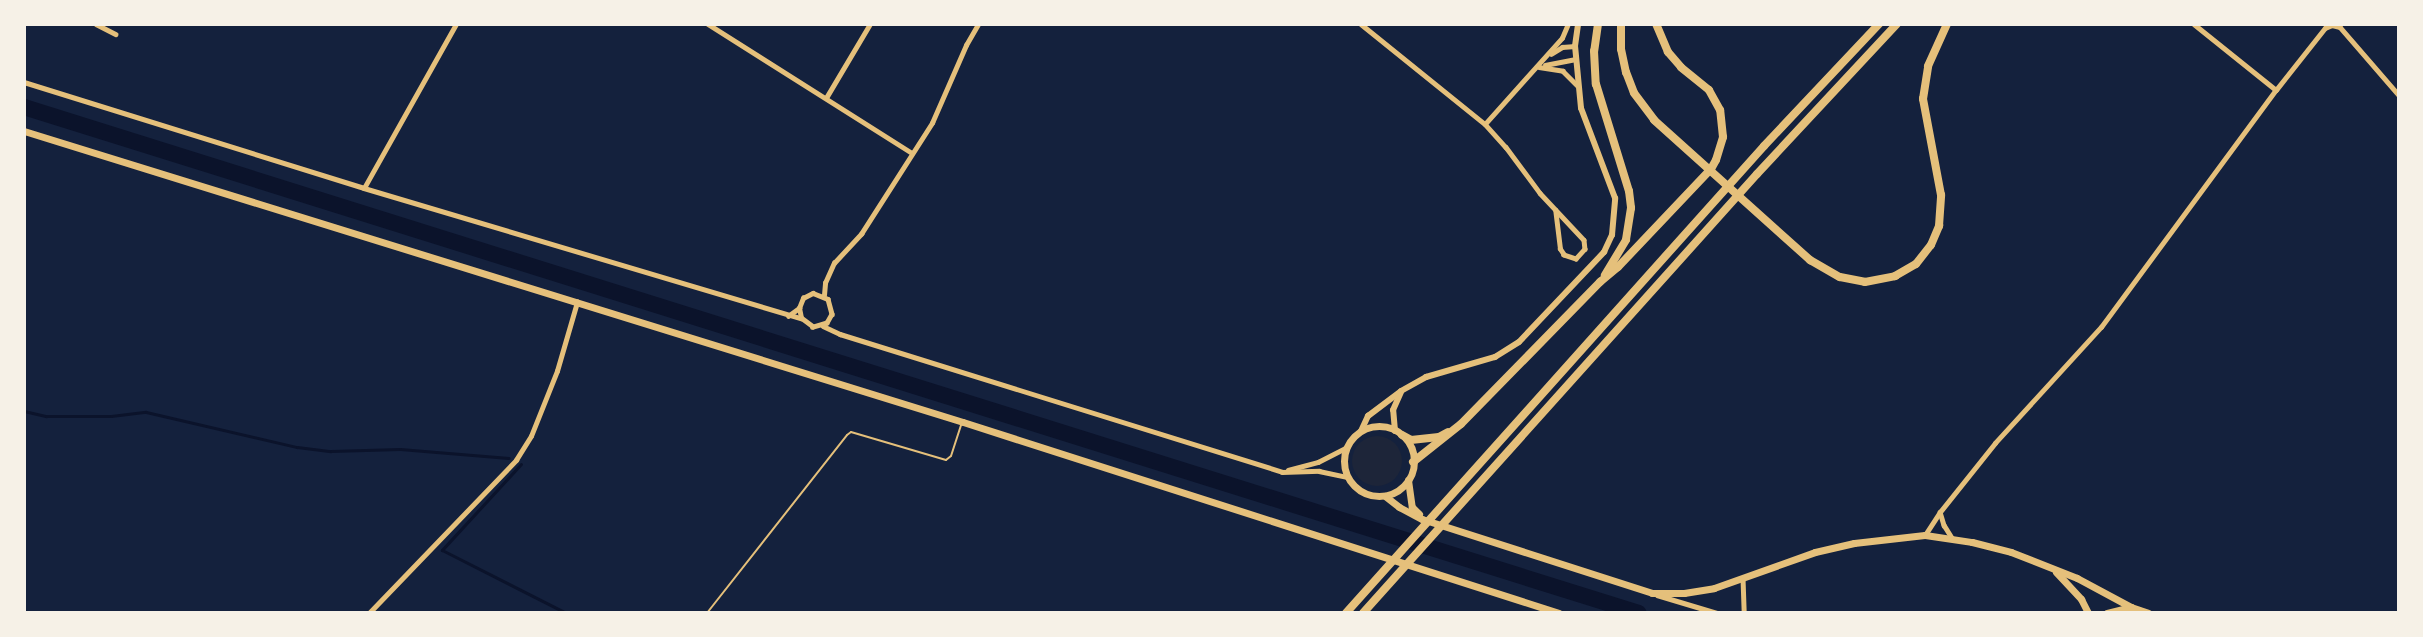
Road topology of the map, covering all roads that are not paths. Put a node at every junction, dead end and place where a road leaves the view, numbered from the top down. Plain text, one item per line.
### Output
1 (96, 24) edge
2 (456, 24) edge
3 (708, 24) edge
4 (870, 24) edge
5 (978, 24) edge
6 (1361, 24) edge
7 (1568, 24) edge
8 (1578, 24) edge
9 (1598, 24) edge
10 (1621, 24) edge
11 (1656, 24) edge
12 (1879, 24) edge
13 (1897, 24) edge
14 (1947, 24) edge
15 (2194, 24) edge
16 (116, 33) dead end
17 (1575, 46) junction
18 (1575, 59) junction
19 (1542, 61) junction
20 (1538, 67) junction
21 (24, 82) edge
22 (1577, 85) junction
23 (2276, 90) junction
24 (2399, 95) edge
25 (826, 98) junction
26 (1485, 124) junction
27 (24, 131) edge
28 (912, 153) junction
29 (364, 188) junction
30 (1555, 210) junction
31 (1600, 282) junction
32 (825, 283) junction
33 (813, 293) junction
34 (824, 295) junction
35 (577, 302) junction
36 (799, 308) junction
37 (787, 317) junction
38 (801, 318) junction
39 (830, 319) junction
40 (823, 326) junction
41 (840, 334) junction
42 (1401, 391) junction
43 (963, 422) junction
44 (1461, 424) junction
45 (1361, 431) junction
46 (1398, 433) junction
47 (1347, 447) junction
48 (1413, 462) junction
49 (1282, 472) junction
50 (1347, 477) junction
51 (1408, 480) junction
52 (1385, 496) junction
53 (1940, 512) junction
54 (1422, 519) junction
55 (1925, 536) junction
56 (1952, 538) junction
57 (2054, 570) junction
58 (1743, 578) junction
59 (1652, 593) junction
60 (2131, 607) junction
61 (369, 613) edge
62 (707, 613) edge
63 (1346, 613) edge
64 (1363, 613) edge
65 (1559, 613) edge
66 (1716, 613) edge
67 (1744, 613) edge
68 (2088, 613) edge
69 (2107, 613) edge
70 (2148, 613) edge

1 - 16 street
2 - 29 street
3 - 25 street
4 - 25 street
5 - 28 street
6 - 26 street
7 - 19 street
8 - 17 street
9 - 31 highway
10 - 14 highway
11 - 31 highway
12 - 63 highway
13 - 64 highway
15 - 23 street
17 - 18 street
17 - 19 street
18 - 20 street
18 - 22 street
19 - 20 street
20 - 22 street
20 - 26 street
21 - 29 street
22 - 42 street
23 - 24 street
23 - 53 street
25 - 28 street
26 - 30 street
27 - 35 main road
28 - 32 street
29 - 37 street
30 - 30 street
31 - 44 highway
32 - 33 street
32 - 34 street
33 - 34 street
33 - 36 street
34 - 39 street
35 - 43 main road
35 - 61 street
36 - 37 street
36 - 38 street
37 - 38 street
38 - 40 street
39 - 40 street
39 - 41 street
40 - 41 street
41 - 49 street
42 - 45 street
42 - 46 street
43 - 62 lane
43 - 65 main road
44 - 46 highway
44 - 48 highway
45 - 46 main road
45 - 47 main road
46 - 48 main road
47 - 49 street
47 - 50 main road
48 - 51 main road
49 - 50 street
50 - 52 main road
51 - 52 main road
51 - 54 main road
52 - 54 main road
53 - 55 street
53 - 56 street
54 - 59 main road
55 - 56 main road
55 - 58 main road
56 - 57 main road
57 - 60 main road
57 - 68 main road
58 - 59 main road
58 - 67 street
59 - 66 street
60 - 69 main road
60 - 70 main road

